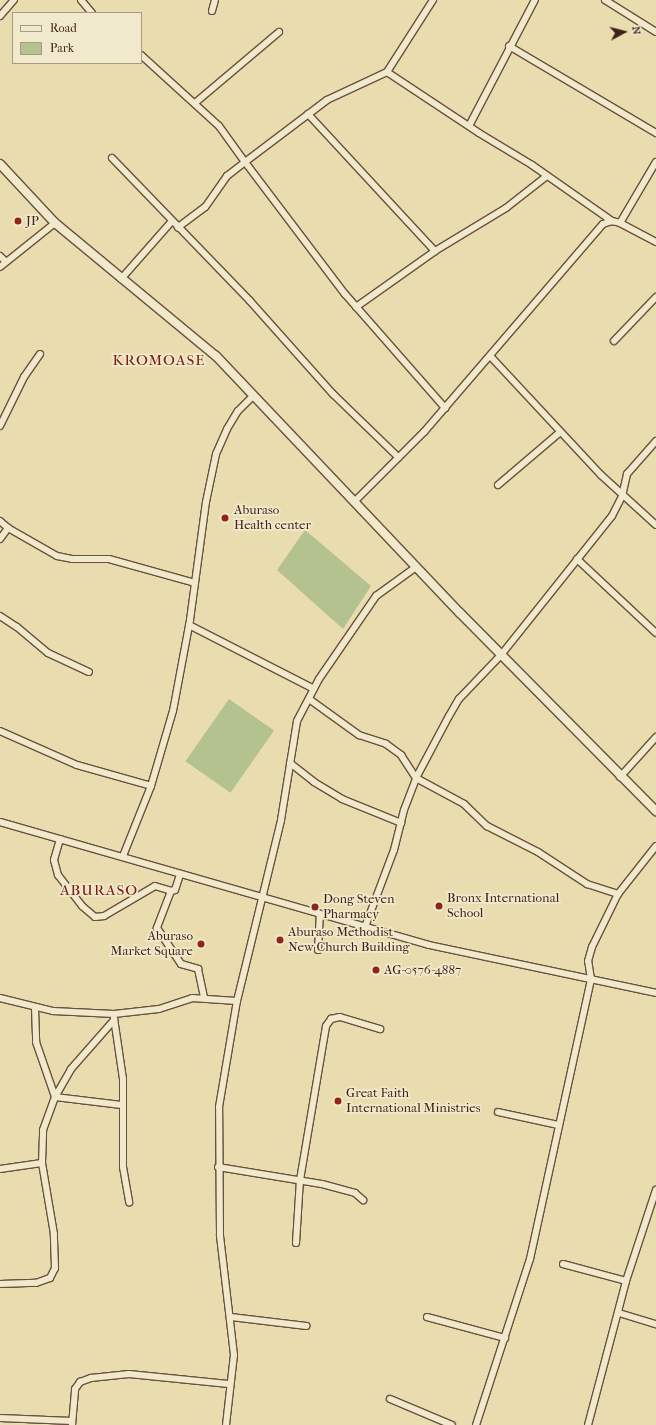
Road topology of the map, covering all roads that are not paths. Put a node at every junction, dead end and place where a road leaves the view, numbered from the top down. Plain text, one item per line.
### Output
1 (14, 0) edge
2 (81, 0) edge
3 (215, 0) edge
4 (433, 0) edge
5 (535, 0) edge
6 (604, 0) edge
7 (212, 11) dead end
8 (91, 12) edge
9 (0, 16) edge
10 (279, 32) dead end
11 (656, 32) edge
12 (509, 46) junction
13 (142, 56) edge
14 (387, 72) junction
15 (195, 103) junction
16 (308, 114) junction
17 (469, 126) junction
18 (656, 133) edge
19 (112, 158) dead end
20 (244, 162) junction
21 (656, 162) edge
22 (0, 164) edge
23 (547, 176) junction
24 (172, 221) junction
25 (612, 221) junction
26 (55, 223) junction
27 (620, 223) junction
28 (178, 227) junction
29 (656, 242) edge
30 (434, 251) junction
31 (0, 256) edge
32 (6, 262) junction
33 (0, 267) edge
34 (121, 279) junction
35 (656, 297) edge
36 (356, 307) junction
37 (614, 341) dead end
38 (40, 354) dead end
39 (491, 357) junction
40 (253, 396) junction
41 (445, 408) junction
42 (0, 426) edge
43 (559, 433) junction
44 (656, 441) edge
45 (398, 457) junction
46 (498, 485) dead end
47 (622, 496) junction
48 (355, 501) junction
49 (0, 521) edge
50 (656, 525) edge
51 (8, 528) junction
52 (0, 539) edge
53 (577, 559) junction
54 (416, 567) junction
55 (195, 583) junction
56 (0, 616) edge
57 (189, 625) junction
58 (656, 633) edge
59 (501, 655) junction
60 (89, 672) dead end
61 (314, 689) junction
62 (308, 699) junction
63 (0, 731) edge
64 (656, 737) edge
65 (290, 763) junction
66 (620, 777) junction
67 (416, 778) junction
68 (151, 786) junction
69 (656, 811) edge
70 (0, 822) edge
71 (401, 823) junction
72 (60, 839) junction
73 (656, 846) edge
74 (123, 856) junction
75 (180, 875) junction
76 (171, 891) junction
77 (618, 894) junction
78 (263, 898) junction
79 (320, 914) junction
80 (366, 927) junction
81 (318, 950) dead end
82 (591, 979) junction
83 (656, 993) edge
84 (0, 998) edge
85 (204, 998) junction
86 (237, 1001) junction
87 (35, 1008) junction
88 (114, 1017) junction
89 (380, 1029) dead end
90 (55, 1097) junction
91 (122, 1105) junction
92 (498, 1112) dead end
93 (558, 1125) junction
94 (42, 1163) junction
95 (218, 1166) junction
96 (0, 1169) edge
97 (300, 1180) junction
98 (655, 1194) edge
99 (363, 1200) dead end
100 (129, 1202) dead end
101 (296, 1244) dead end
102 (563, 1264) dead end
103 (626, 1281) junction
104 (0, 1284) edge
105 (619, 1313) junction
106 (231, 1317) junction
107 (427, 1317) dead end
108 (656, 1324) edge
109 (306, 1326) dead end
110 (505, 1338) junction
111 (229, 1384) junction
112 (390, 1399) dead end
113 (0, 1418) edge
114 (72, 1423) edge
115 (226, 1425) edge
116 (452, 1425) edge
117 (476, 1425) edge
118 (588, 1425) edge

1 - 9 street
2 - 8 street
3 - 7 street
4 - 14 street
5 - 12 street
6 - 11 street
10 - 15 street
12 - 17 street
12 - 18 street
13 - 15 street
14 - 16 street
14 - 17 street
15 - 20 street
16 - 20 street
16 - 30 street
17 - 23 street
19 - 24 street
20 - 28 street
20 - 36 street
21 - 27 street
22 - 26 street
23 - 25 street
23 - 30 street
24 - 28 street
24 - 34 street
25 - 27 street
25 - 39 street
26 - 32 street
26 - 34 street
27 - 29 street
28 - 45 street
30 - 36 street
31 - 32 street
32 - 33 street
34 - 40 street
35 - 37 street
36 - 41 street
38 - 42 street
39 - 41 street
39 - 43 street
40 - 48 street
40 - 55 street
41 - 45 street
43 - 46 street
43 - 47 street
44 - 47 street
45 - 48 street
47 - 50 street
47 - 53 street
48 - 54 street
49 - 51 street
51 - 52 street
51 - 55 street
53 - 58 street
53 - 59 street
54 - 59 street
54 - 61 street
55 - 57 street
56 - 60 street
57 - 61 street
57 - 68 street
59 - 66 street
59 - 67 street
61 - 62 street
62 - 65 street
62 - 67 street
63 - 68 street
64 - 66 street
65 - 71 street
65 - 78 street
66 - 69 street
67 - 71 street
67 - 77 street
68 - 74 street
70 - 72 street
71 - 80 street
72 - 74 street
72 - 76 street
73 - 77 street
74 - 75 street
75 - 76 street
75 - 78 street
76 - 85 street
77 - 82 street
78 - 79 street
78 - 86 street
79 - 80 street
79 - 81 street
80 - 82 street
82 - 83 street
82 - 93 street
84 - 87 street
85 - 86 street
85 - 88 street
86 - 95 street
87 - 88 street
87 - 90 street
88 - 90 street
88 - 91 street
89 - 97 street
90 - 91 street
90 - 94 street
91 - 100 street
92 - 93 street
93 - 110 street
94 - 96 street
94 - 104 street
95 - 97 street
95 - 106 street
97 - 99 street
97 - 101 street
98 - 103 street
102 - 103 street
103 - 105 street
105 - 108 street
105 - 118 street
106 - 109 street
106 - 111 street
107 - 110 street
110 - 117 street
111 - 114 street
111 - 115 street
112 - 116 street
113 - 114 street

